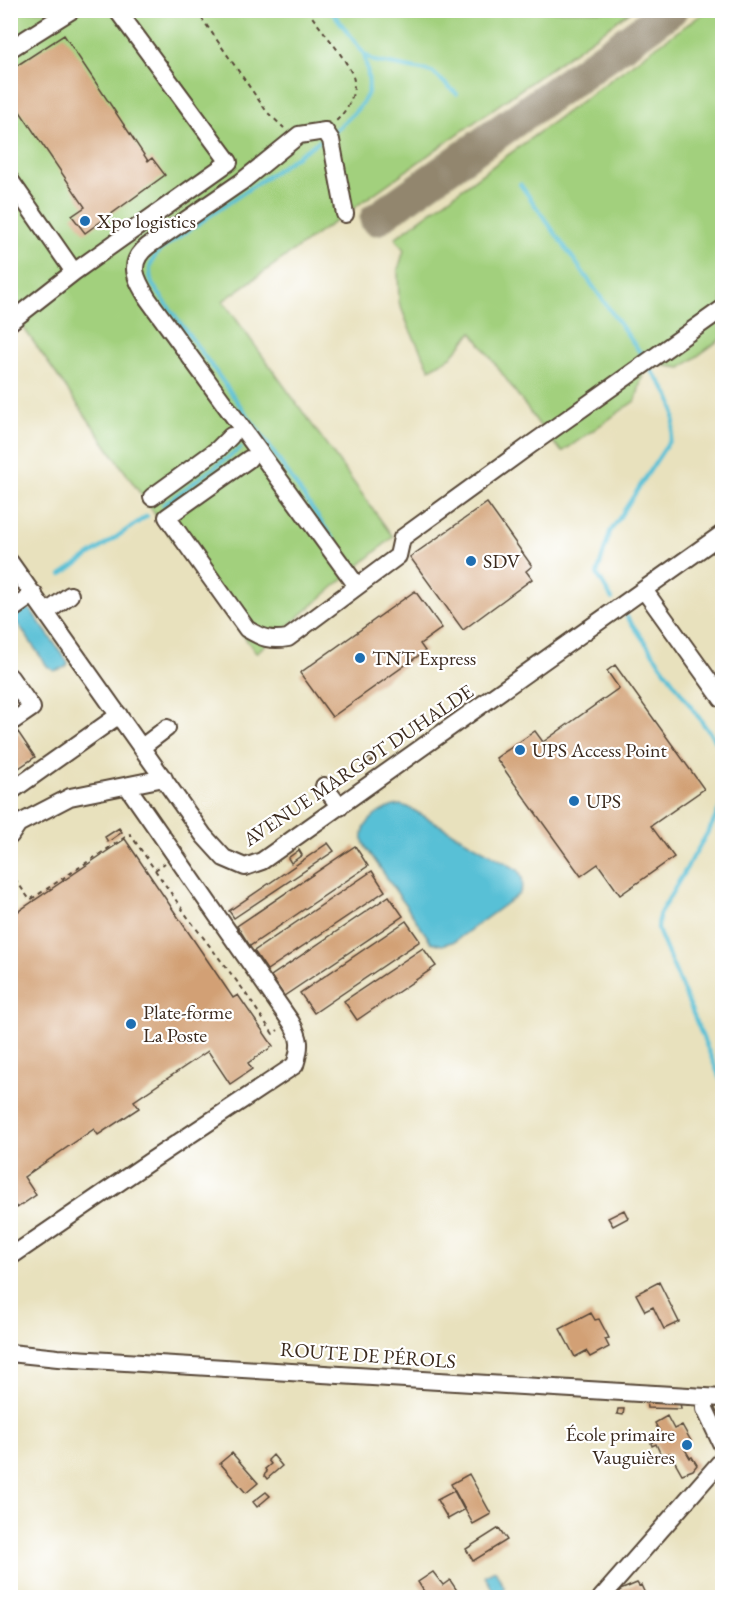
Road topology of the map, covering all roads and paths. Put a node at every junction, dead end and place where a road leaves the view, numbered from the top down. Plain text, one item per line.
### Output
1 (72, 10) edge
2 (117, 10) edge
3 (196, 10) edge
4 (307, 10) edge
5 (10, 49) edge
6 (325, 131) junction
7 (299, 135) junction
8 (10, 180) edge
9 (345, 214) dead end
10 (74, 272) junction
11 (723, 309) edge
12 (10, 322) edge
13 (231, 436) dead end
14 (249, 459) dead end
15 (152, 497) dead end
16 (723, 534) edge
17 (10, 562) edge
18 (357, 586) junction
19 (644, 591) junction
20 (34, 594) junction
21 (70, 595) dead end
22 (10, 611) edge
23 (47, 612) junction
24 (10, 677) edge
25 (723, 699) edge
26 (119, 715) junction
27 (13, 721) dead end
28 (167, 728) dead end
29 (142, 747) junction
30 (164, 778) junction
31 (127, 786) junction
32 (324, 786) dead end
33 (10, 792) edge
34 (340, 807) junction
35 (10, 836) edge
36 (10, 872) edge
37 (291, 1022) junction
38 (10, 1257) edge
39 (10, 1353) edge
40 (705, 1398) junction
41 (723, 1398) edge
42 (723, 1445) edge
43 (723, 1460) edge
44 (606, 1595) edge

1 - 5 street
2 - 10 street
3 - 7 path
4 - 6 path
6 - 7 street
6 - 9 street
7 - 18 street
8 - 10 street
10 - 12 street
11 - 18 street
13 - 15 street
14 - 18 street
16 - 19 street, AVENUE MARGOT DUHALDE
17 - 20 street, AVENUE MARGOT DUHALDE
19 - 25 street
19 - 34 street, AVENUE MARGOT DUHALDE
20 - 22 street
20 - 23 street, AVENUE MARGOT DUHALDE
21 - 23 street
23 - 26 street, AVENUE MARGOT DUHALDE
24 - 27 street
26 - 29 street, AVENUE MARGOT DUHALDE
26 - 33 street
28 - 29 street
29 - 30 street, AVENUE MARGOT DUHALDE
30 - 31 street
30 - 34 street, AVENUE MARGOT DUHALDE
31 - 35 street
31 - 37 street
32 - 34 street
36 - 37 path
37 - 38 street
39 - 40 street, ROUTE DE PÉROLS
40 - 41 street, ROUTE DE PÉROLS
40 - 42 street
43 - 44 street

